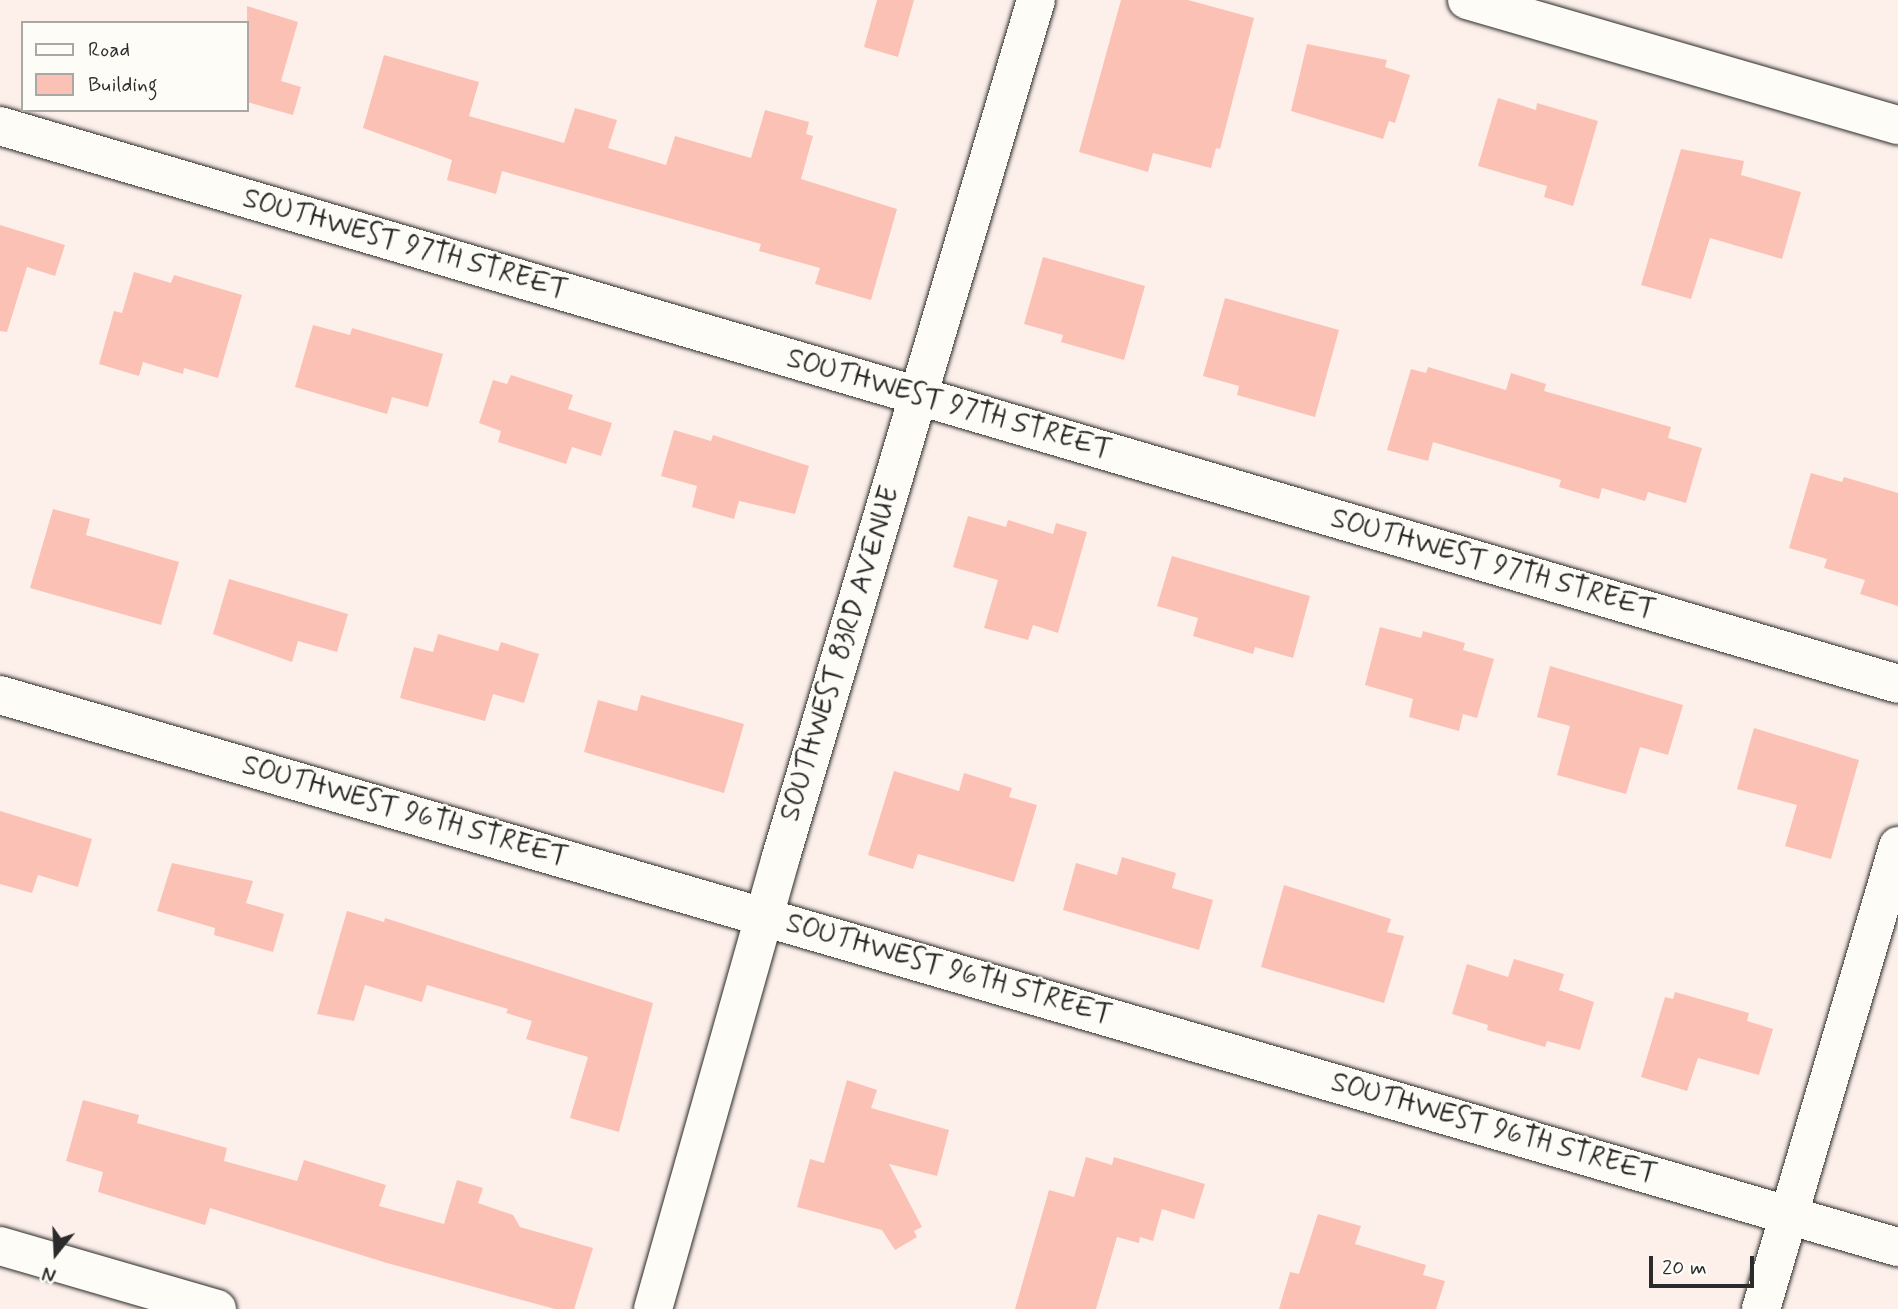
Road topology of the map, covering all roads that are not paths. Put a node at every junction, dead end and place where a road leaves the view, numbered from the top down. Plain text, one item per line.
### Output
1 (1035, 0) edge
2 (1467, 0) edge
3 (1898, 125) edge
4 (0, 126) edge
5 (918, 397) junction
6 (1898, 684) edge
7 (0, 695) edge
8 (1898, 846) edge
9 (764, 916) junction
10 (1788, 1215) junction
11 (0, 1246) edge
12 (1898, 1247) edge
13 (217, 1309) edge
14 (653, 1309) edge
15 (1761, 1309) edge

1 - 5 street, SOUTHWEST 83RD AVENUE
2 - 3 street
4 - 5 street, SOUTHWEST 97TH STREET
5 - 6 street, SOUTHWEST 97TH STREET
5 - 9 street, SOUTHWEST 83RD AVENUE
7 - 9 street, SOUTHWEST 96TH STREET
8 - 10 street
9 - 10 street, SOUTHWEST 96TH STREET
9 - 14 street, SOUTHWEST 83RD AVENUE
10 - 12 street, SOUTHWEST 96TH STREET
10 - 15 street
11 - 13 street

